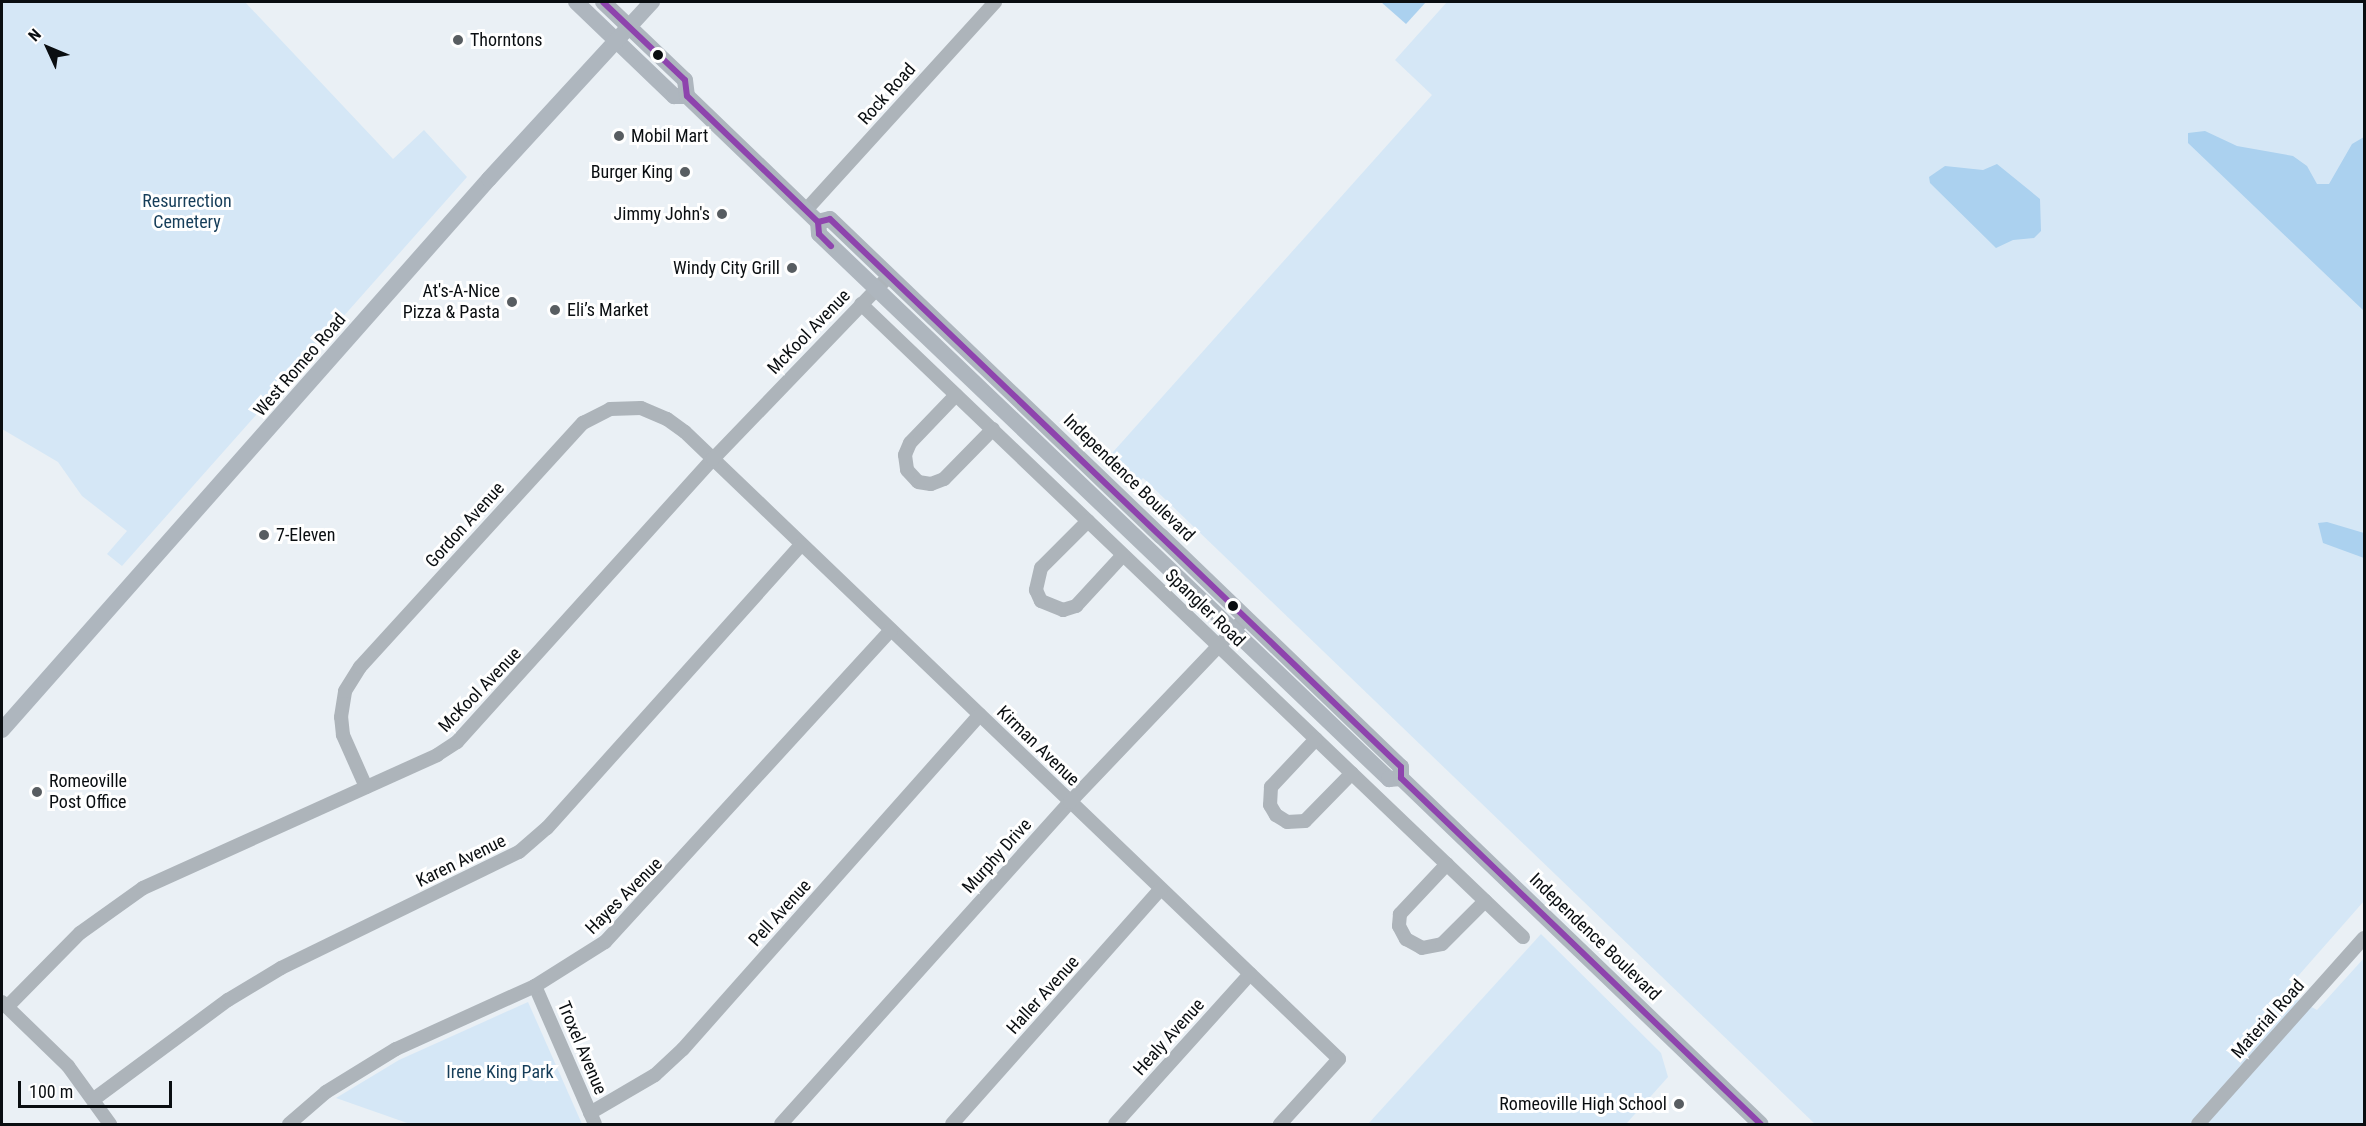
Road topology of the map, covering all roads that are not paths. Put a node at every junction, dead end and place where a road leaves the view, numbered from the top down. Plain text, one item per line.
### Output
1 (576, 2) edge
2 (603, 2) edge
3 (652, 2) edge
4 (995, 2) edge
5 (630, 27) junction
6 (617, 41) junction
7 (687, 96) junction
8 (812, 216) junction
9 (888, 276) junction
10 (876, 289) junction
11 (861, 304) junction
12 (956, 395) junction
13 (993, 429) junction
14 (713, 459) junction
15 (1088, 521) junction
16 (801, 545) junction
17 (1124, 555) junction
18 (1246, 617) junction
19 (891, 630) junction
20 (1233, 631) junction
21 (1218, 646) junction
22 (980, 716) junction
23 (2, 730) edge
24 (1316, 739) junction
25 (1352, 773) junction
26 (1401, 778) junction
27 (366, 787) junction
28 (1070, 802) junction
29 (1447, 864) junction
30 (1161, 889) junction
31 (1485, 901) junction
32 (1523, 937) dead end
33 (2364, 938) edge
34 (1250, 974) junction
35 (535, 986) junction
36 (4, 1004) edge
37 (94, 1099) junction
38 (592, 1119) edge
39 (110, 1125) edge
40 (289, 1125) edge
41 (781, 1125) edge
42 (952, 1125) edge
43 (1115, 1125) edge
44 (1280, 1125) edge
45 (1761, 1125) edge
46 (2198, 1125) edge

1 - 6 main road, Independence Boulevard
2 - 5 main road, Independence Boulevard
3 - 5 main road, West Romeo Road
4 - 8 street, Rock Road
5 - 6 main road, West Romeo Road
5 - 7 main road, Independence Boulevard
6 - 7 main road, Independence Boulevard
6 - 23 main road, West Romeo Road
7 - 8 main road, Independence Boulevard
8 - 9 main road, Independence Boulevard
8 - 10 main road, Independence Boulevard
9 - 10 street, McKool Avenue
9 - 18 main road, Independence Boulevard
10 - 11 street, McKool Avenue
10 - 20 main road, Independence Boulevard
11 - 12 street, Spangler Road
11 - 14 street, McKool Avenue
12 - 13 street, Spangler Road
12 - 13 street
13 - 15 street, Spangler Road
14 - 16 street, Kirman Avenue
14 - 27 street, McKool Avenue
14 - 27 street, Gordon Avenue
15 - 17 street, Spangler Road
15 - 17 street
16 - 19 street, Kirman Avenue
16 - 37 street, Karen Avenue
17 - 21 street, Spangler Road
18 - 20 street, Murphy Drive
18 - 26 main road, Independence Boulevard
19 - 22 street, Kirman Avenue
19 - 35 street, Hayes Avenue
20 - 21 street, Murphy Drive
20 - 26 main road, Independence Boulevard
21 - 24 street, Spangler Road
21 - 28 street, Murphy Drive
22 - 28 street, Kirman Avenue
22 - 38 street, Pell Avenue
24 - 25 street, Spangler Road
24 - 25 street
25 - 29 street, Spangler Road
26 - 45 main road, Independence Boulevard
27 - 36 street, McKool Avenue
28 - 30 street, Kirman Avenue
28 - 41 street, Murphy Drive
29 - 31 street, Spangler Road
29 - 31 street
30 - 34 street, Kirman Avenue
30 - 42 street, Haller Avenue
31 - 32 street, Spangler Road
33 - 46 street, Material Road
34 - 43 street, Healy Avenue
34 - 44 street, Kirman Avenue
35 - 38 street, Troxel Avenue
35 - 40 street, Hayes Avenue
36 - 37 street
37 - 39 street

